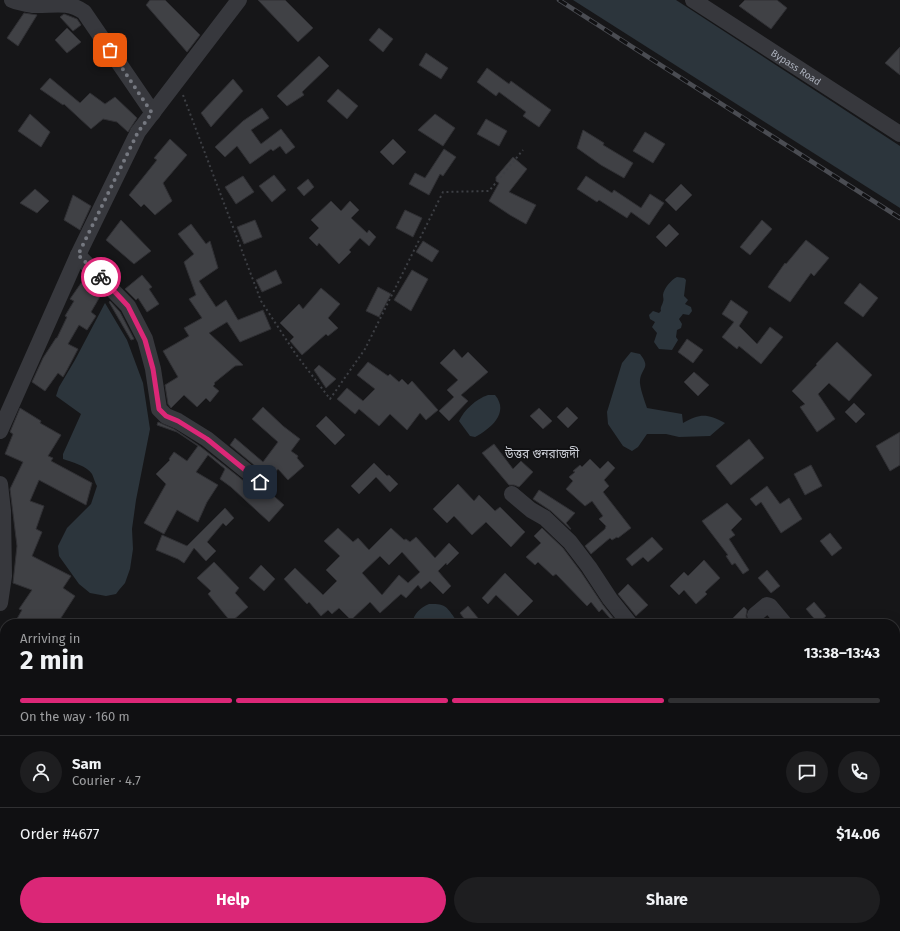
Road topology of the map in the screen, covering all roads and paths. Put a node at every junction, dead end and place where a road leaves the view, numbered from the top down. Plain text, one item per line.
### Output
1 (12, 0) edge
2 (239, 0) edge
3 (693, 0) edge
4 (178, 81) junction
5 (152, 113) junction
6 (900, 134) edge
7 (523, 150) dead end
8 (78, 255) junction
9 (0, 431) edge
10 (260, 482) dead end
11 (0, 484) edge
12 (512, 494) dead end
13 (0, 603) edge
14 (755, 614) dead end
15 (626, 619) edge
16 (781, 619) edge

1 - 5 street
2 - 4 street
3 - 6 street, Bypass Road
4 - 5 street
4 - 7 path
5 - 8 street
8 - 9 street
8 - 10 street
11 - 13 street
12 - 15 street
14 - 16 street

